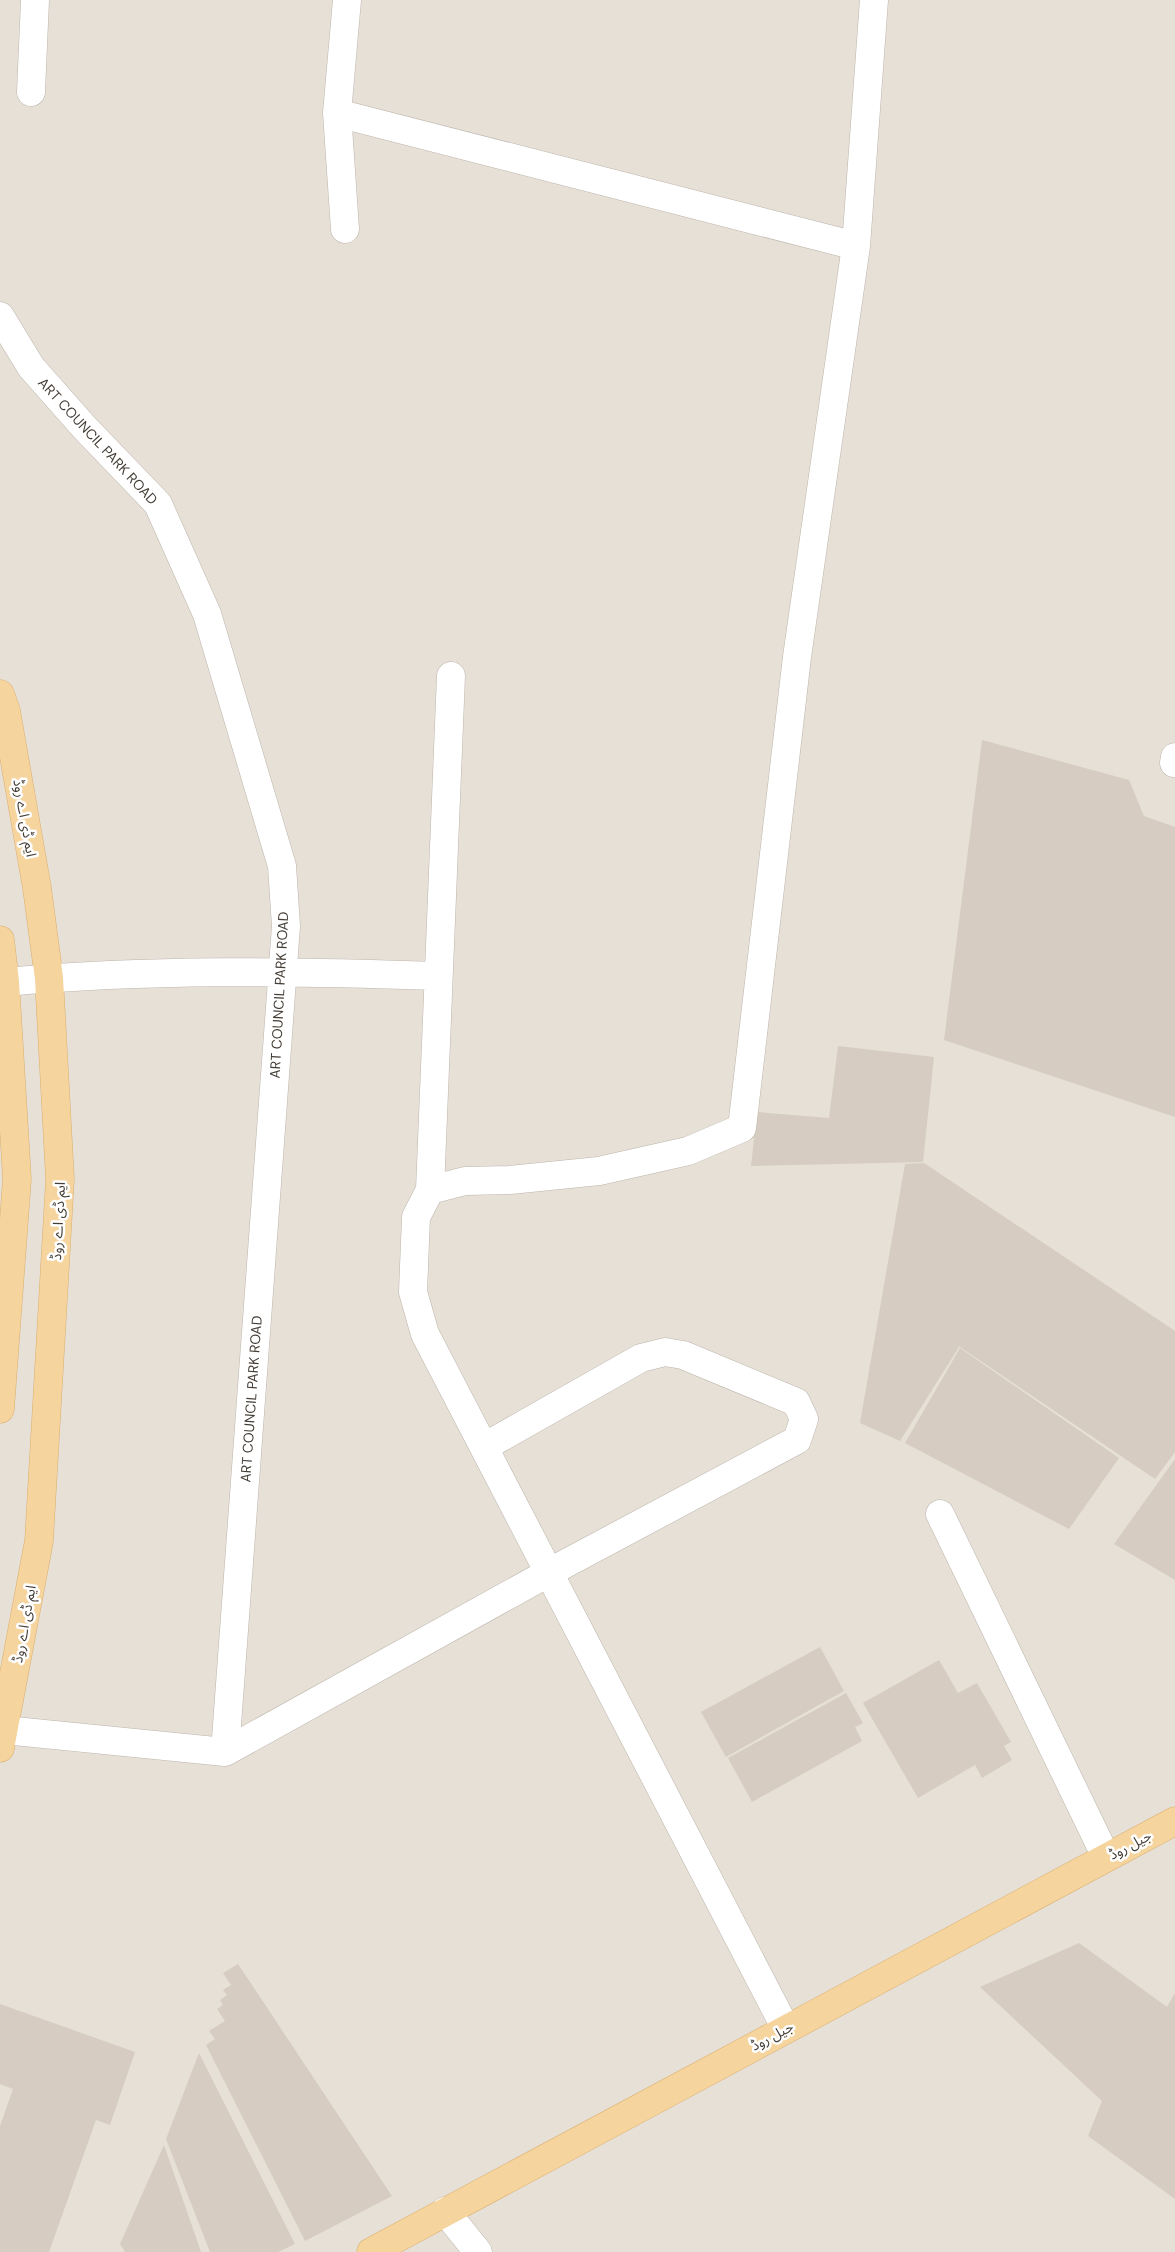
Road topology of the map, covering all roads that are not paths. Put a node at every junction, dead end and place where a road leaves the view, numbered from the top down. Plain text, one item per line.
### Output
1 (34, 0) edge
2 (347, 0) edge
3 (874, 0) edge
4 (31, 92) dead end
5 (337, 113) junction
6 (345, 229) dead end
7 (856, 246) junction
8 (0, 316) edge
9 (451, 676) dead end
10 (0, 694) edge
11 (0, 940) edge
12 (283, 971) junction
13 (438, 976) junction
14 (49, 978) junction
15 (5, 982) junction
16 (8, 1178) edge
17 (430, 1190) junction
18 (0, 1409) edge
19 (484, 1448) junction
20 (940, 1514) dead end
21 (548, 1573) junction
22 (2, 1739) edge
23 (225, 1752) junction
24 (1175, 1821) edge
25 (1106, 1857) junction
26 (786, 2029) junction
27 (445, 2210) junction
28 (371, 2252) edge
29 (478, 2252) edge

1 - 4 street
2 - 5 street
3 - 7 street
5 - 6 street
5 - 7 street
7 - 17 street
8 - 12 street, ART COUNCIL PARK ROAD
9 - 13 street
10 - 14 main road, ایم ڈی اے روڈ
11 - 15 main road
12 - 13 street
12 - 14 street
12 - 23 street, ART COUNCIL PARK ROAD
13 - 17 street
14 - 15 street
14 - 22 main road, ایم ڈی اے روڈ
15 - 16 main road
16 - 18 main road
17 - 19 street
19 - 21 street
19 - 21 street
20 - 25 street
21 - 23 street
21 - 26 street
22 - 23 street
24 - 25 main road, جیل روڈ
25 - 26 main road, جیل روڈ
26 - 27 main road, جیل روڈ
27 - 28 main road, جیل روڈ
27 - 29 street

